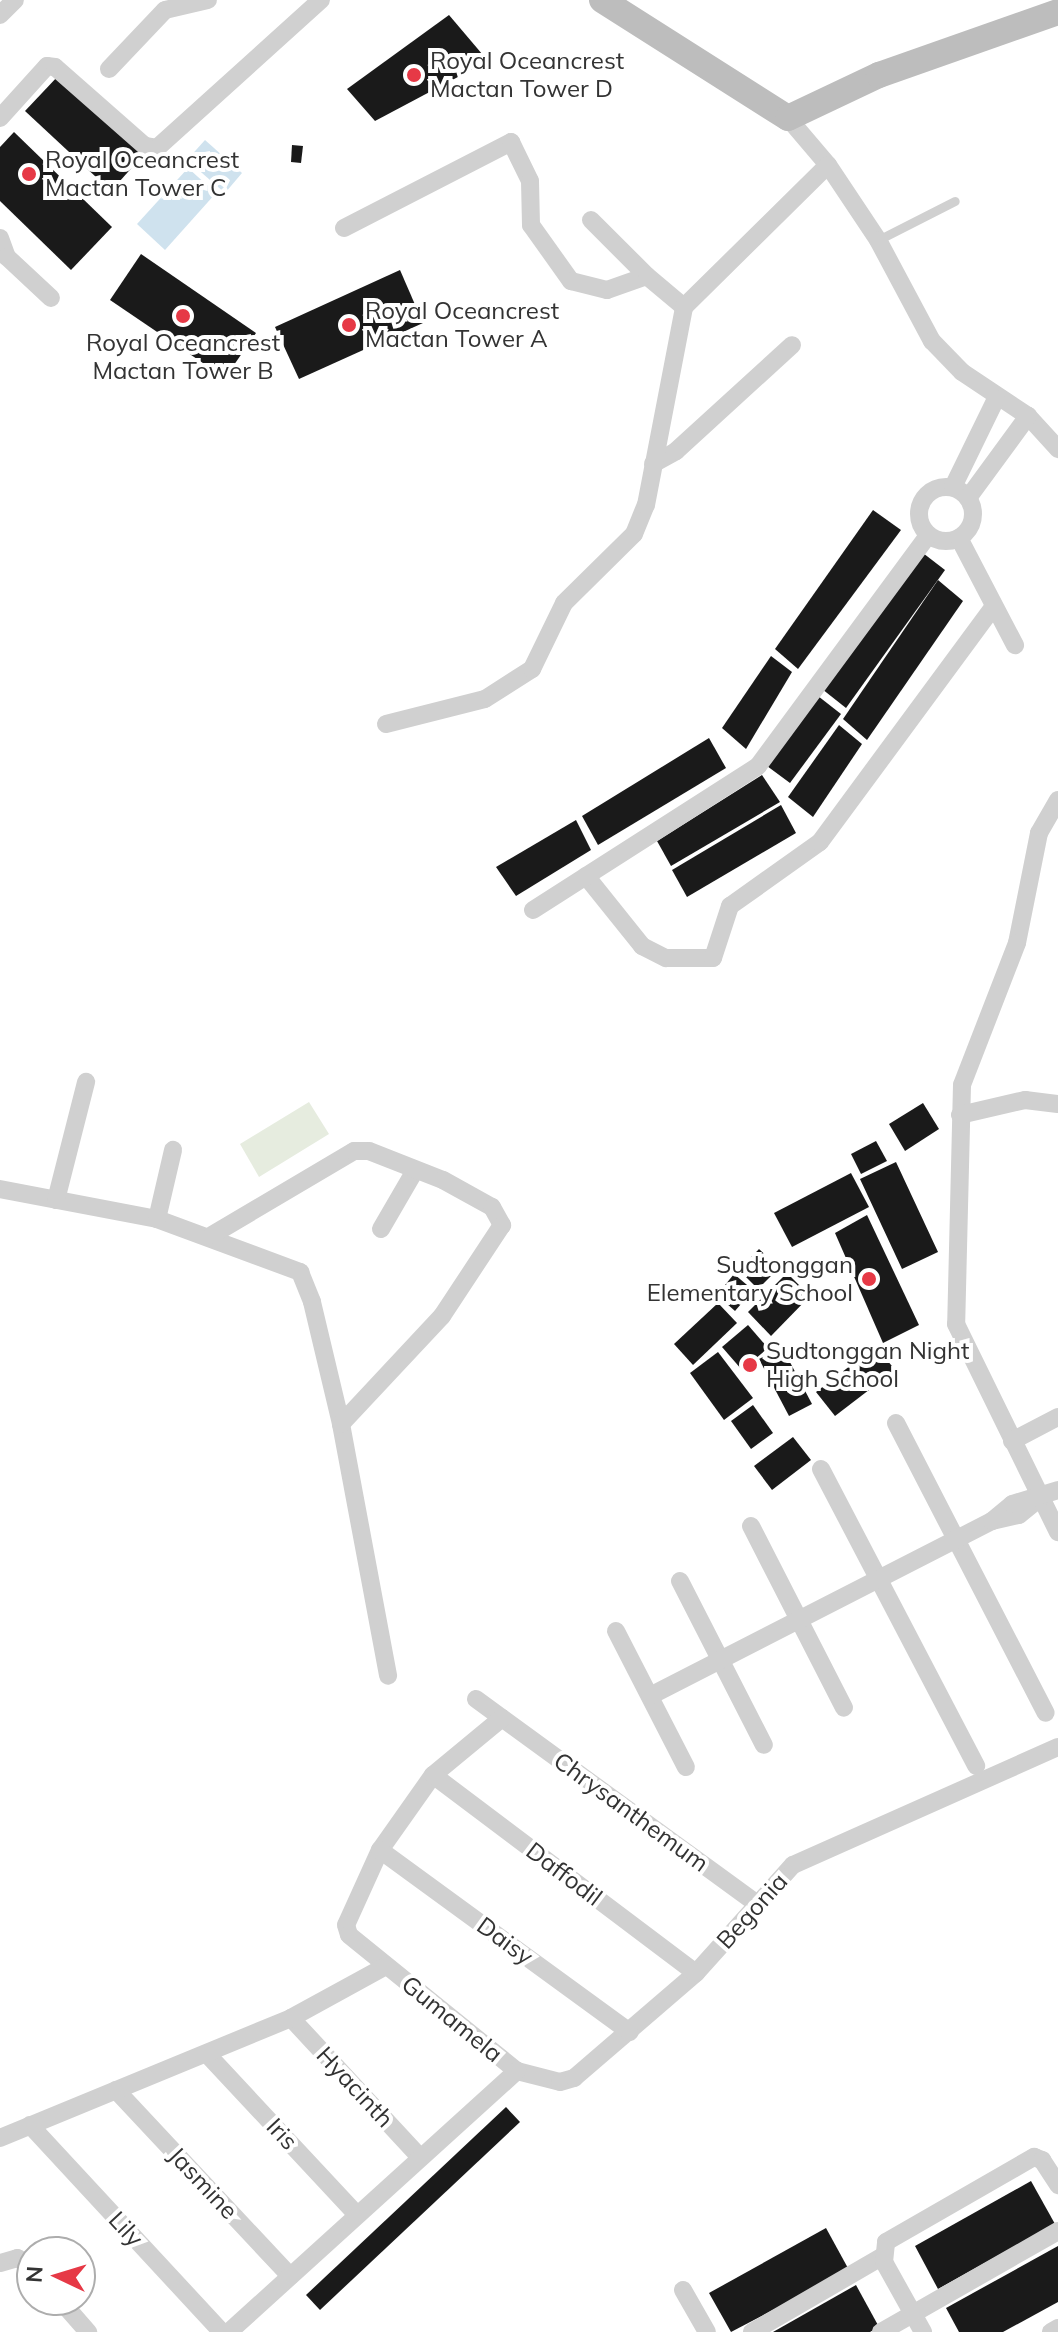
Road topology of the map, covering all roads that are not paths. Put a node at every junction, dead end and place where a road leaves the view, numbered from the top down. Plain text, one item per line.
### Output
1 (15, 0) edge
2 (208, 0) edge
3 (321, 0) edge
4 (602, 0) edge
5 (1058, 12) edge
6 (0, 15) edge
7 (109, 69) dead end
8 (0, 118) edge
9 (788, 118) junction
10 (828, 165) junction
11 (955, 201) dead end
12 (591, 220) dead end
13 (344, 228) dead end
14 (0, 238) edge
15 (878, 240) junction
16 (647, 276) junction
17 (51, 298) dead end
18 (684, 307) junction
19 (792, 345) dead end
20 (996, 399) junction
21 (1028, 416) junction
22 (1058, 449) edge
23 (653, 464) junction
24 (960, 492) junction
25 (928, 535) junction
26 (959, 538) junction
27 (993, 607) junction
28 (1015, 645) dead end
29 (386, 724) dead end
30 (1058, 800) edge
31 (586, 876) junction
32 (533, 910) dead end
33 (86, 1082) dead end
34 (1058, 1104) edge
35 (960, 1115) junction
36 (173, 1150) dead end
37 (414, 1172) junction
38 (0, 1189) edge
39 (56, 1200) junction
40 (157, 1219) junction
41 (381, 1229) dead end
42 (212, 1235) junction
43 (1058, 1417) edge
44 (896, 1423) dead end
45 (341, 1424) junction
46 (1012, 1441) junction
47 (821, 1469) dead end
48 (1058, 1490) edge
49 (1040, 1498) junction
50 (751, 1526) dead end
51 (1058, 1532) edge
52 (954, 1540) junction
53 (877, 1579) junction
54 (680, 1581) dead end
55 (799, 1619) junction
56 (616, 1631) dead end
57 (720, 1659) junction
58 (388, 1676) dead end
59 (650, 1696) junction
60 (476, 1699) dead end
61 (844, 1708) dead end
62 (1046, 1713) dead end
63 (502, 1718) junction
64 (764, 1745) dead end
65 (1058, 1747) edge
66 (976, 1766) dead end
67 (686, 1767) dead end
68 (433, 1775) junction
69 (380, 1850) junction
70 (759, 1905) junction
71 (386, 1966) junction
72 (696, 1973) junction
73 (291, 2018) junction
74 (630, 2032) junction
75 (207, 2054) junction
76 (517, 2071) junction
77 (116, 2090) junction
78 (30, 2125) junction
79 (0, 2138) edge
80 (419, 2156) junction
81 (1058, 2185) edge
82 (357, 2215) junction
83 (1058, 2231) edge
84 (883, 2256) junction
85 (290, 2276) junction
86 (683, 2290) dead end
87 (913, 2314) junction
88 (1058, 2328) edge
89 (222, 2332) edge
90 (229, 2332) edge
91 (707, 2332) edge
92 (752, 2332) edge
93 (881, 2332) edge
94 (923, 2332) edge
95 (1051, 2332) edge

1 - 6 street
2 - 7 street
3 - 8 street
4 - 9 street
5 - 9 street
9 - 10 street
10 - 15 street
10 - 18 street
11 - 15 lane
12 - 16 street
13 - 16 street
14 - 17 street
15 - 20 street
16 - 18 street
18 - 23 street
19 - 23 street
20 - 21 street
20 - 24 street
21 - 22 street
21 - 24 street
23 - 29 street
24 - 25 street
24 - 26 street
25 - 26 street
25 - 31 street
26 - 27 street
27 - 28 street
27 - 31 street
30 - 35 street
31 - 32 street
33 - 39 street
34 - 35 street
35 - 46 street
36 - 40 street
37 - 41 street
37 - 42 street
37 - 45 street
38 - 39 street
39 - 40 street
40 - 42 street
42 - 45 street
43 - 46 street
44 - 52 street
45 - 58 street
46 - 49 street
47 - 53 street
48 - 49 street
49 - 51 street
49 - 52 street
50 - 55 street
52 - 53 street
52 - 62 street
53 - 55 street
53 - 66 street
54 - 57 street
55 - 57 street
55 - 61 street
56 - 59 street
57 - 59 street
57 - 64 street
59 - 67 street
60 - 63 street, Chrysanthemum
63 - 68 street
63 - 70 street, Chrysanthemum
65 - 70 street, Begonia
68 - 69 street
68 - 72 street, Daffodil
69 - 71 street
69 - 74 street, Daisy
70 - 72 street, Begonia
71 - 73 street
71 - 76 street, Gumamela
72 - 74 street, Begonia
73 - 75 street
73 - 80 street, Hyacinth
74 - 76 street, Begonia
75 - 77 street
75 - 82 street, Iris
76 - 80 street
77 - 78 street
77 - 85 street, Jasmine
78 - 79 street
78 - 89 street, Lily
80 - 82 street
81 - 84 street
82 - 85 street
83 - 87 street
84 - 87 street
84 - 92 street
85 - 90 street
86 - 91 street
87 - 93 street
87 - 94 street
88 - 95 street

